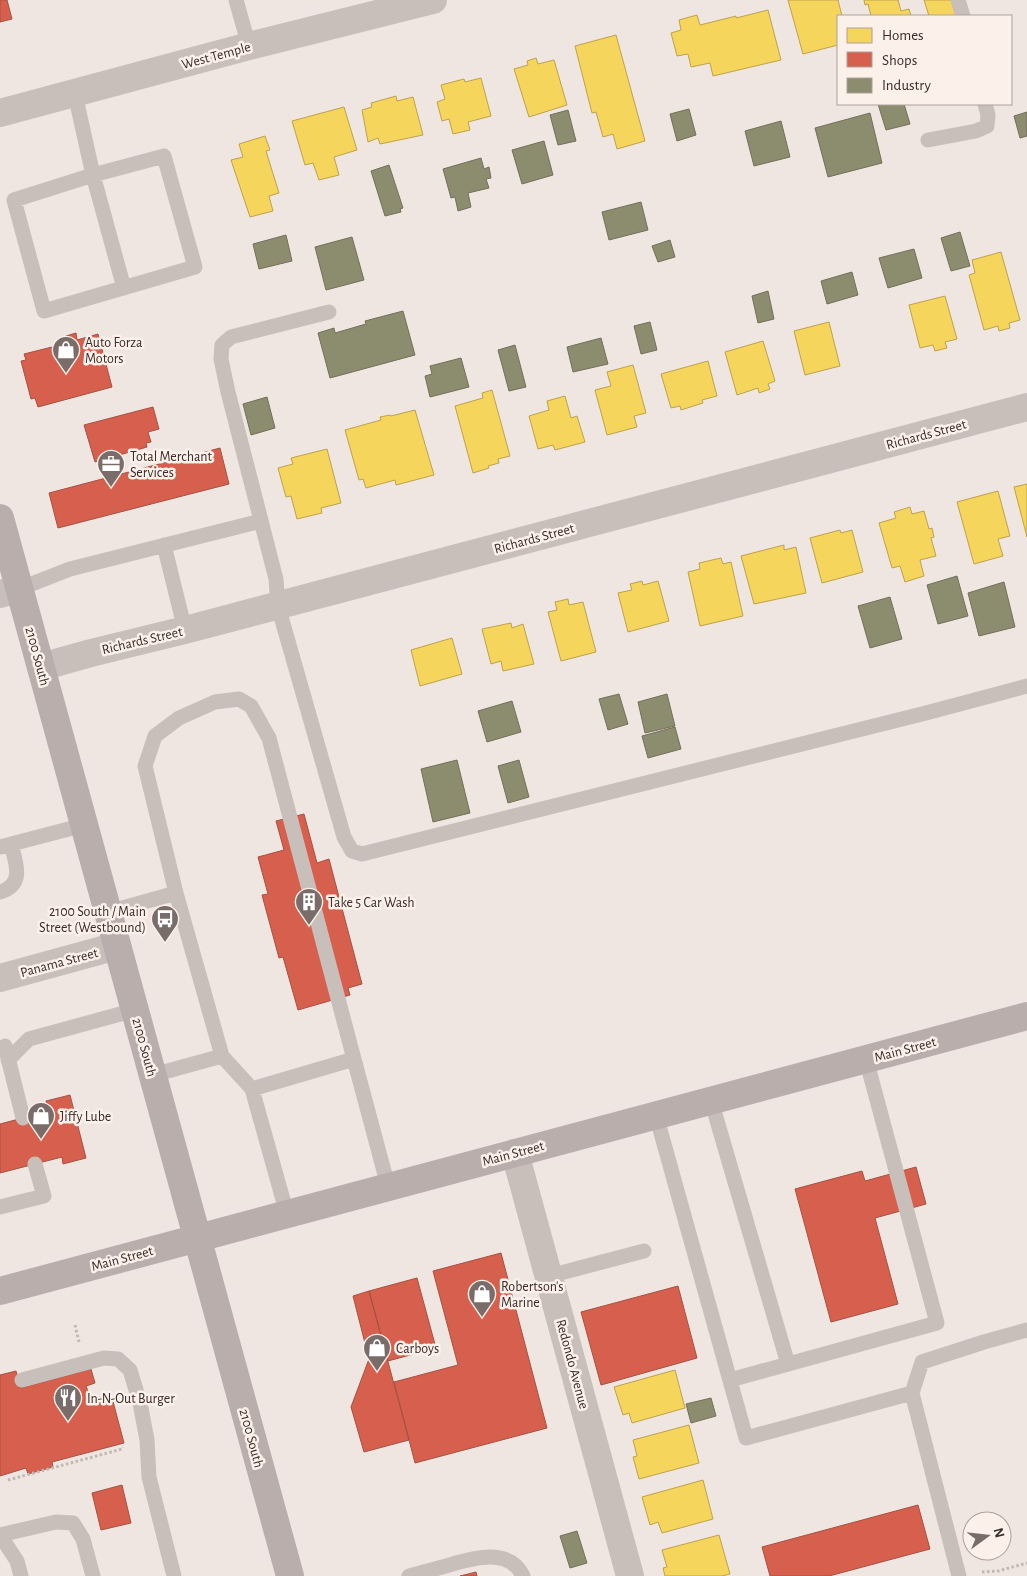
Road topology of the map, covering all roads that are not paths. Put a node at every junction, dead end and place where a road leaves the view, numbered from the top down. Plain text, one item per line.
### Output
1 (236, 0) edge
2 (433, 0) edge
3 (958, 0) edge
4 (963, 15) edge
5 (249, 46) junction
6 (75, 94) junction
7 (985, 105) edge
8 (0, 113) edge
9 (928, 140) dead end
10 (93, 175) junction
11 (124, 288) junction
12 (329, 312) dead end
13 (1027, 407) edge
14 (0, 518) edge
15 (261, 521) junction
16 (164, 546) junction
17 (10, 591) edge
18 (278, 606) junction
19 (185, 630) junction
20 (41, 667) junction
21 (1027, 686) edge
22 (84, 825) junction
23 (6, 846) edge
24 (0, 892) edge
25 (176, 893) junction
26 (108, 912) junction
27 (117, 946) junction
28 (0, 978) edge
29 (135, 1010) junction
30 (1027, 1016) edge
31 (222, 1056) junction
32 (354, 1059) junction
33 (866, 1059) junction
34 (153, 1075) junction
35 (252, 1089) junction
36 (711, 1100) junction
37 (656, 1115) junction
38 (23, 1118) dead end
39 (515, 1153) junction
40 (35, 1164) dead end
41 (388, 1186) junction
42 (0, 1207) edge
43 (287, 1214) junction
44 (198, 1238) junction
45 (644, 1252) dead end
46 (549, 1276) junction
47 (0, 1291) edge
48 (1027, 1330) edge
49 (788, 1364) junction
50 (22, 1380) dead end
51 (730, 1380) junction
52 (912, 1393) junction
53 (0, 1535) edge
54 (625, 1575) edge
55 (959, 1575) edge
56 (21, 1576) edge
57 (93, 1576) edge
58 (174, 1576) edge
59 (290, 1576) edge
60 (409, 1576) edge
61 (523, 1576) edge

1 - 5 lane
2 - 5 street, West Temple
3 - 4 lane
5 - 6 street, West Temple
6 - 8 street, West Temple
6 - 10 lane
7 - 9 lane
10 - 11 lane
10 - 11 lane
10 - 11 lane
12 - 15 lane
13 - 18 street, Richards Street
14 - 17 main road, 2100 South
15 - 16 lane
15 - 18 lane
16 - 17 lane
16 - 19 lane
17 - 20 main road, 2100 South
18 - 19 street, Richards Street
18 - 21 lane
19 - 20 street, Richards Street
20 - 22 main road, 2100 South
22 - 23 lane
22 - 26 main road, 2100 South
23 - 24 lane
25 - 26 lane
25 - 31 lane
25 - 32 lane
26 - 27 main road, 2100 South
27 - 28 street, Panama Street
27 - 29 main road, 2100 South
29 - 34 main road, 2100 South
29 - 38 lane
30 - 33 main road, Main Street
31 - 34 lane
31 - 35 lane
32 - 35 lane
32 - 41 lane
33 - 36 main road, Main Street
33 - 49 lane
34 - 44 main road, 2100 South
35 - 43 lane
36 - 37 main road, Main Street
36 - 49 lane
37 - 39 main road, Main Street
37 - 51 lane
39 - 41 main road, Main Street
39 - 46 street, Redondo Avenue
40 - 42 lane
41 - 43 main road, Main Street
43 - 44 main road, Main Street
44 - 47 main road, Main Street
44 - 59 main road, 2100 South
45 - 46 lane
46 - 54 street, Redondo Avenue
48 - 52 lane
49 - 51 lane
50 - 58 lane
51 - 52 lane
52 - 55 lane
53 - 56 lane
53 - 57 lane
60 - 61 lane

